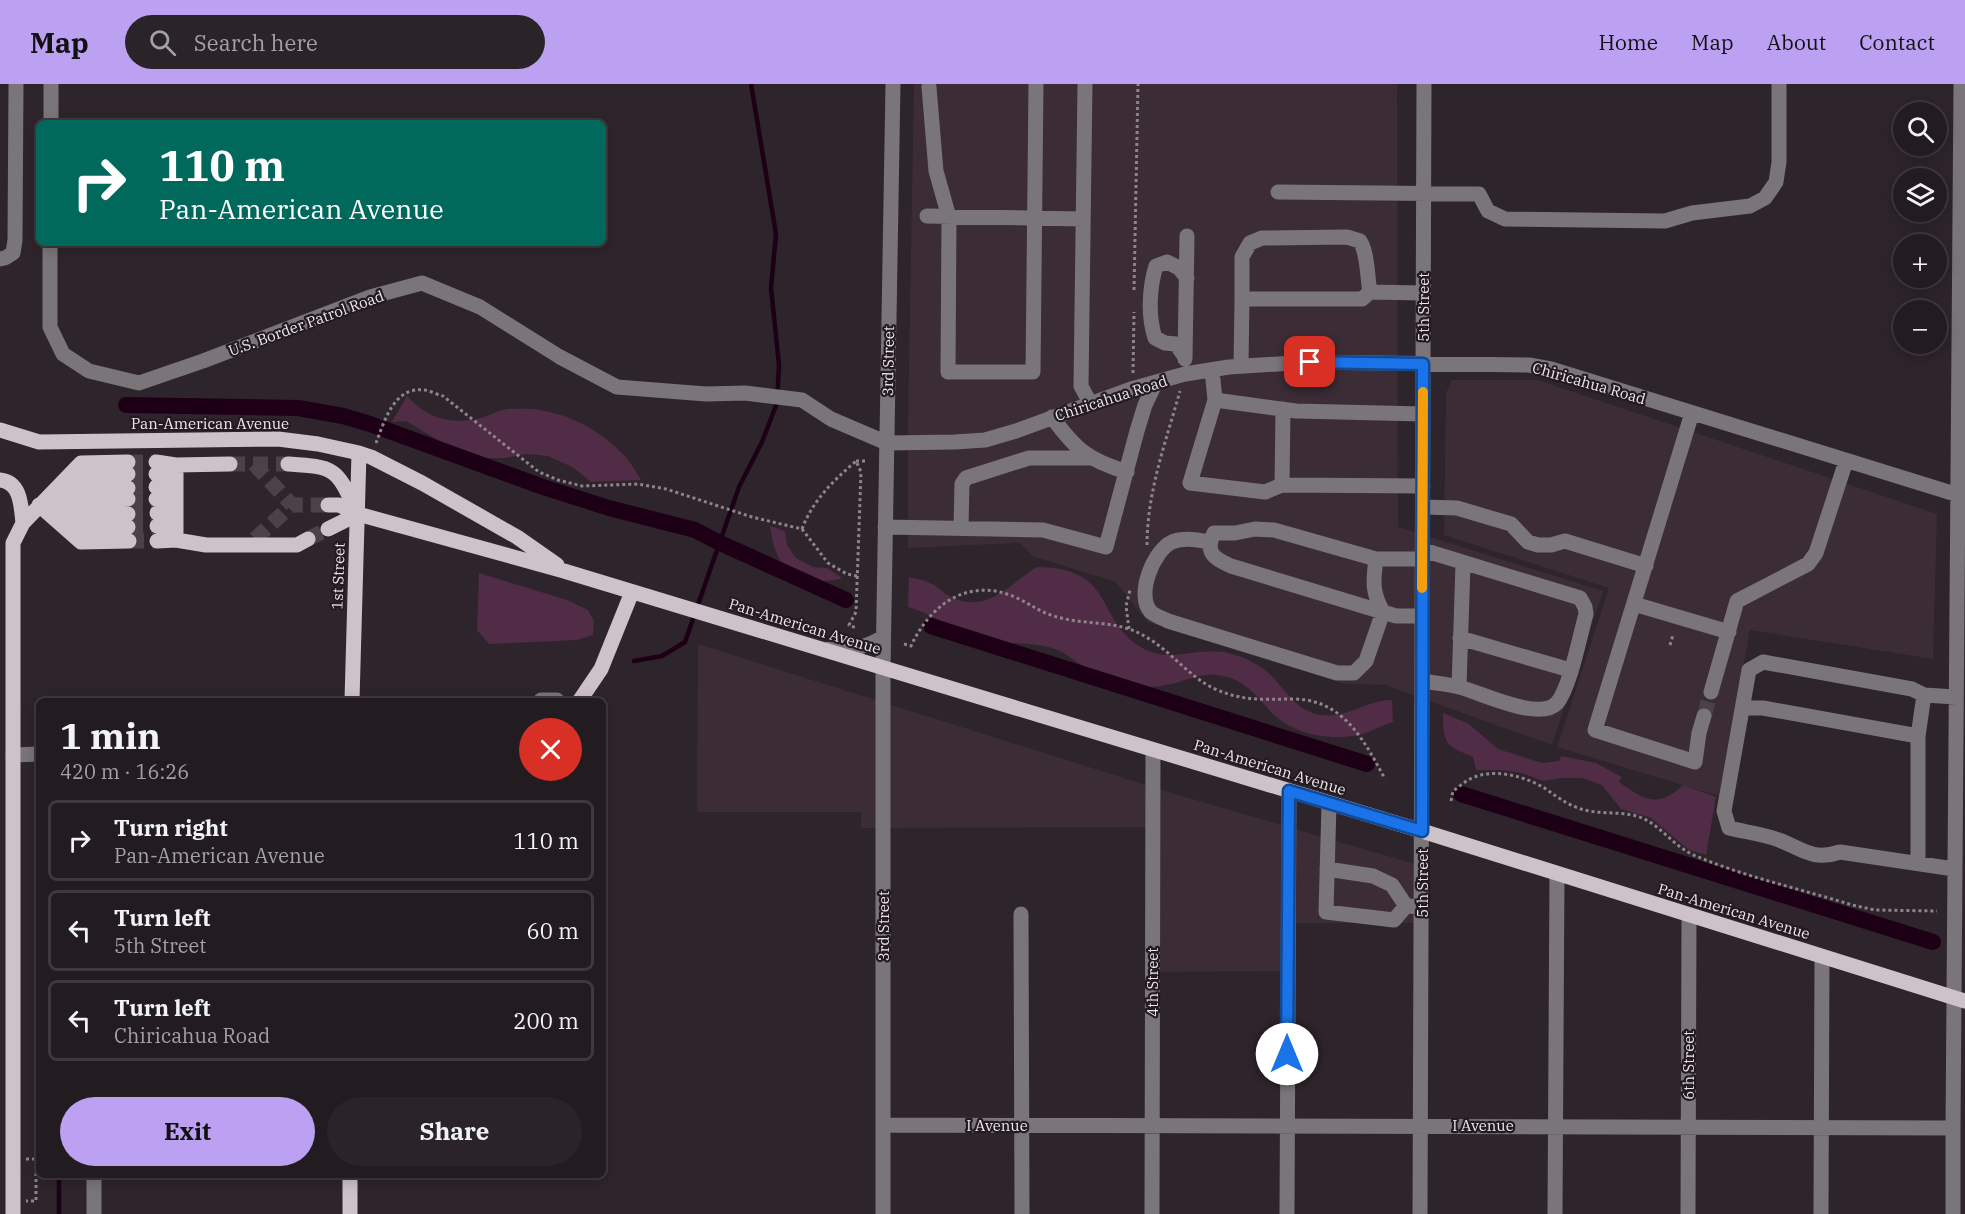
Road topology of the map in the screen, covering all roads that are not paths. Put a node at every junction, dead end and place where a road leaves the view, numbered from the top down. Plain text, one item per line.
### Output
1 (16, 84) edge
2 (51, 84) edge
3 (893, 84) edge
4 (1036, 84) edge
5 (1084, 84) edge
6 (1424, 84) edge
7 (1779, 84) edge
8 (1961, 84) edge
9 (929, 87) dead end
10 (51, 120) edge
11 (8, 183) edge
12 (1278, 192) dead end
13 (1424, 193) junction
14 (927, 216) dead end
15 (949, 217) junction
16 (1035, 218) junction
17 (1083, 219) junction
18 (1187, 236) dead end
19 (50, 246) edge
20 (7, 256) edge
21 (1186, 278) junction
22 (1370, 292) junction
23 (1423, 293) junction
24 (1242, 298) junction
25 (1185, 357) junction
26 (1423, 364) junction
27 (1241, 366) junction
28 (1212, 370) junction
29 (1183, 381) junction
30 (1156, 382) junction
31 (1215, 400) junction
32 (1090, 403) junction
33 (1283, 409) junction
34 (1692, 413) junction
35 (1423, 414) junction
36 (1052, 417) junction
37 (0, 430) edge
38 (886, 443) junction
39 (359, 453) junction
40 (1090, 458) junction
41 (1846, 461) junction
42 (230, 464) tunnel mouth
43 (288, 464) tunnel mouth
44 (1127, 472) junction
45 (0, 480) edge
46 (1282, 485) junction
47 (1423, 486) junction
48 (1961, 496) edge
49 (157, 500) junction
50 (176, 500) junction
51 (128, 501) junction
52 (328, 505) tunnel mouth
53 (39, 506) junction
54 (1423, 507) junction
55 (358, 514) junction
56 (23, 523) junction
57 (885, 527) junction
58 (962, 528) junction
59 (328, 529) tunnel mouth
60 (308, 539) tunnel mouth
61 (1210, 542) junction
62 (1423, 555) junction
63 (1376, 559) junction
64 (1463, 562) junction
65 (1646, 566) junction
66 (564, 571) junction
67 (632, 592) junction
68 (1634, 604) junction
69 (1383, 612) junction
70 (1422, 616) junction
71 (1729, 632) junction
72 (883, 637) junction
73 (1460, 638) junction
74 (818, 649) junction
75 (883, 669) junction
76 (1570, 670) junction
77 (1422, 681) junction
78 (1459, 687) junction
79 (1711, 692) tunnel mouth
80 (1924, 695) junction
81 (1956, 697) junction
82 (352, 698) edge
83 (581, 698) edge
84 (7, 704) edge
85 (1743, 708) junction
86 (1704, 716) tunnel mouth
87 (1918, 736) junction
88 (1153, 751) junction
89 (36, 754) edge
90 (14, 755) junction
91 (1289, 791) junction
92 (1329, 804) junction
93 (1422, 831) junction
94 (1918, 863) junction
95 (1327, 869) junction
96 (1954, 869) junction
97 (1557, 874) junction
98 (1414, 906) junction
99 (1021, 914) dead end
100 (1689, 916) junction
101 (7, 940) edge
102 (1822, 957) junction
103 (1959, 999) edge
104 (883, 1125) junction
105 (1022, 1125) junction
106 (1152, 1125) junction
107 (1286, 1125) junction
108 (1420, 1125) junction
109 (1555, 1125) junction
110 (1688, 1126) junction
111 (1821, 1127) junction
112 (1953, 1128) junction
113 (94, 1178) edge
114 (350, 1178) edge
115 (7, 1180) edge
116 (14, 1214) edge
117 (94, 1214) edge
118 (350, 1214) edge
119 (883, 1214) edge
120 (1022, 1214) edge
121 (1152, 1214) edge
122 (1287, 1214) edge
123 (1420, 1214) edge
124 (1555, 1214) edge
125 (1688, 1214) edge
126 (1821, 1214) edge
127 (1953, 1214) edge

1 - 11 street
2 - 10 street
3 - 38 street, 3rd Street
4 - 16 street
5 - 17 street
6 - 13 street, 5th Street
7 - 13 street
8 - 48 street
9 - 15 street
11 - 20 street
12 - 13 street
13 - 23 street, 5th Street
14 - 15 street
15 - 16 street
15 - 16 street
16 - 17 street
17 - 32 street
18 - 21 street
19 - 38 street, U.S. Border Patrol Road
21 - 25 street
21 - 25 street
22 - 23 street
22 - 24 street
22 - 24 street
23 - 26 street, 5th Street
24 - 27 street
25 - 29 street
26 - 27 street, Chiricahua Road
26 - 34 street, Chiricahua Road
26 - 35 street, 5th Street
27 - 28 street, Chiricahua Road
28 - 29 street, Chiricahua Road
28 - 31 street
29 - 30 street, Chiricahua Road
30 - 32 street, Chiricahua Road
30 - 44 street
31 - 33 street
31 - 46 street
32 - 36 street, Chiricahua Road
33 - 35 street
33 - 46 street
34 - 41 street, Chiricahua Road
34 - 65 street
35 - 47 street, 5th Street
36 - 38 street, Chiricahua Road
36 - 40 street
37 - 39 main road, Pan-American Avenue
38 - 57 street, 3rd Street
39 - 55 main road, 1st Street
39 - 66 main road, Pan-American Avenue
40 - 44 street
40 - 58 street
41 - 48 street, Chiricahua Road
41 - 71 street
42 - 50 main road
43 - 55 main road
44 - 58 street
45 - 56 main road
46 - 47 street
47 - 54 street, 5th Street
48 - 81 street
49 - 50 main road
49 - 50 main road
49 - 50 main road
49 - 50 main road
50 - 60 main road
51 - 53 main road
51 - 53 main road
51 - 53 main road
52 - 55 main road, Pan-American Avenue
53 - 56 main road
54 - 62 street, 5th Street
54 - 65 street
55 - 59 main road
55 - 66 main road, Pan-American Avenue
55 - 82 main road, 1st Street
56 - 84 main road
57 - 58 street
57 - 72 street, 3rd Street
61 - 63 street
61 - 69 street
61 - 69 street
62 - 63 street
62 - 64 street
62 - 70 street, 5th Street
63 - 69 street
64 - 73 street
64 - 76 street
65 - 68 street
66 - 67 main road, Pan-American Avenue
67 - 74 main road, Pan-American Avenue
67 - 83 main road
68 - 71 street
68 - 86 street
69 - 70 street
70 - 77 street, 5th Street
71 - 79 street
72 - 74 street
72 - 75 street, 3rd Street
73 - 76 street
73 - 78 street
74 - 75 main road, Pan-American Avenue
75 - 88 main road, Pan-American Avenue
75 - 104 street, 3rd Street
76 - 78 street
77 - 78 street
77 - 93 street, 5th Street
80 - 81 street
80 - 85 street
80 - 87 street
81 - 96 street
84 - 90 main road
85 - 87 street
85 - 94 street
87 - 94 street
88 - 91 main road, Pan-American Avenue
88 - 106 street, 4th Street
89 - 90 street
90 - 101 main road
91 - 92 main road, Pan-American Avenue
91 - 107 street
92 - 93 main road, Pan-American Avenue
92 - 95 street
93 - 97 main road, Pan-American Avenue
93 - 98 street, 5th Street
94 - 96 street
95 - 98 street
95 - 98 street
96 - 103 street
97 - 100 main road, Pan-American Avenue
97 - 109 street
98 - 108 street, 5th Street
99 - 105 street
100 - 102 main road, Pan-American Avenue
100 - 110 street, 6th Street
101 - 115 main road
102 - 103 main road, Pan-American Avenue
102 - 111 street
103 - 112 street
104 - 105 street, I Avenue
104 - 119 street, 3rd Street
105 - 106 street, I Avenue
105 - 120 street
106 - 107 street, I Avenue
106 - 121 street, 4th Street
107 - 108 street, I Avenue
107 - 122 street
108 - 109 street, I Avenue
108 - 123 street, 5th Street
109 - 110 street, I Avenue
109 - 124 street
110 - 111 street, I Avenue
110 - 125 street, 6th Street
111 - 112 street, I Avenue
111 - 126 street
112 - 127 street
113 - 117 street
114 - 118 main road
115 - 116 main road

